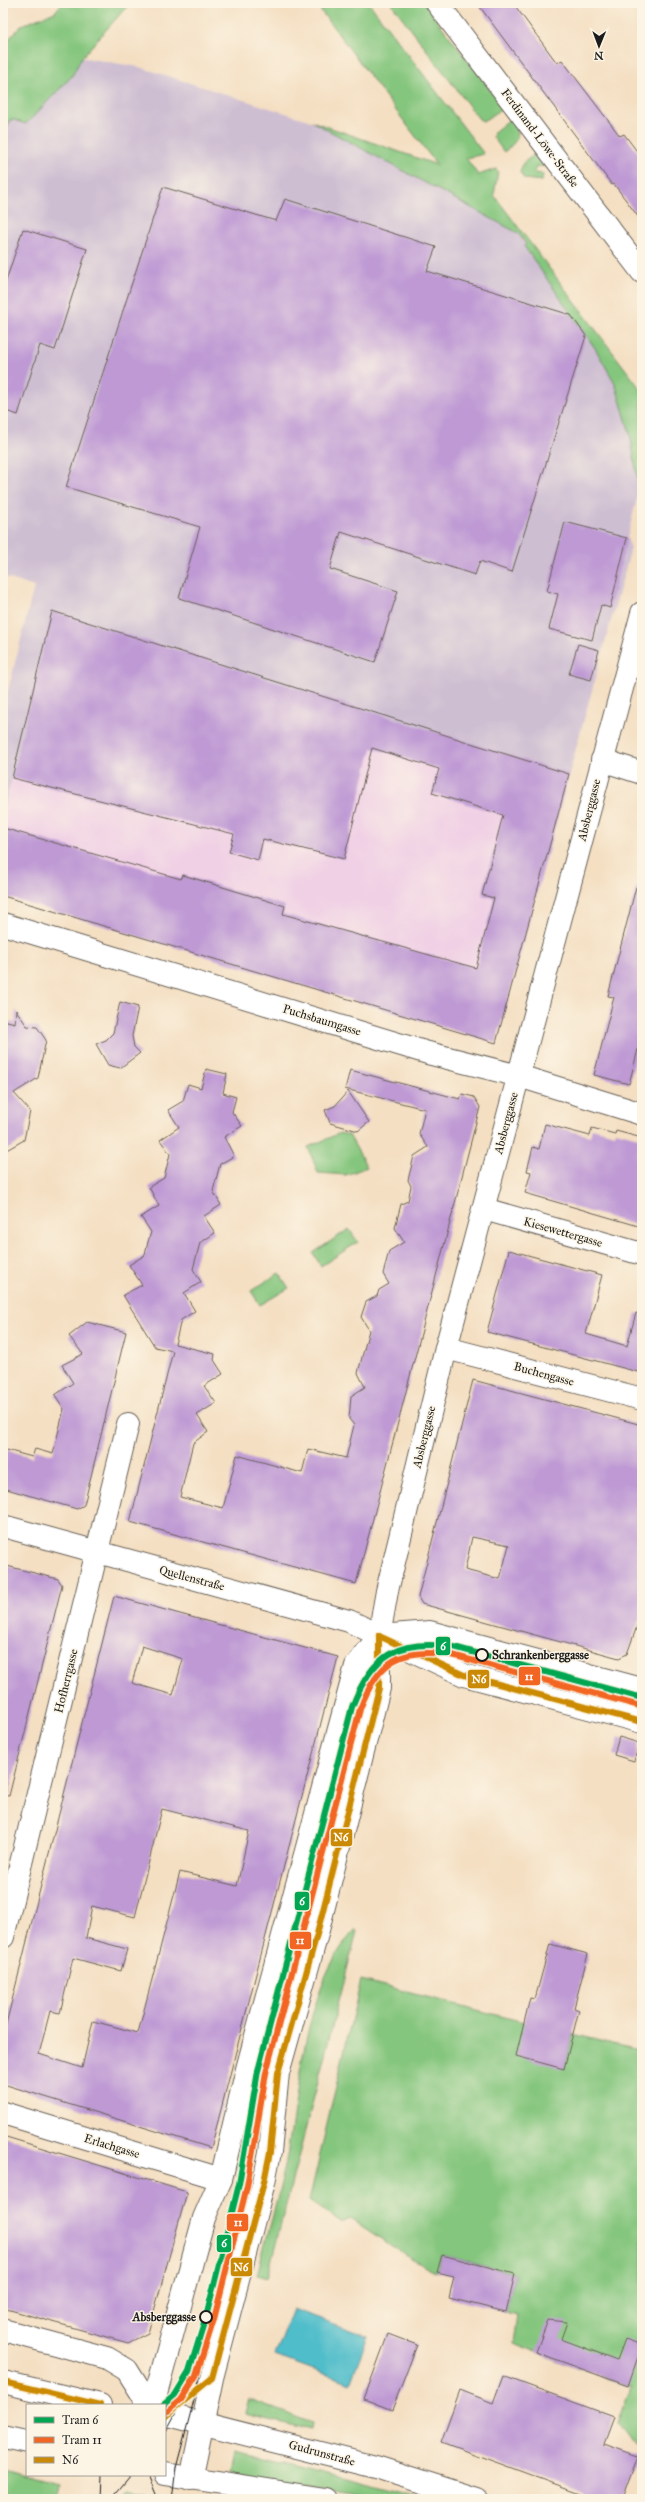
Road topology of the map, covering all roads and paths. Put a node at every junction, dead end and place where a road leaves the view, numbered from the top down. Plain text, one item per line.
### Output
1 (437, 3) edge
2 (642, 272) edge
3 (642, 613) edge
4 (602, 760) junction
5 (642, 773) edge
6 (3, 924) edge
7 (519, 1076) junction
8 (642, 1114) edge
9 (484, 1210) junction
10 (642, 1254) edge
11 (446, 1348) junction
12 (642, 1399) edge
13 (128, 1424) dead end
14 (3, 1526) edge
15 (98, 1552) junction
16 (379, 1636) junction
17 (642, 1689) edge
18 (642, 1722) edge
19 (3, 1937) edge
20 (3, 2113) edge
21 (221, 2179) junction
22 (3, 2330) edge
23 (3, 2382) edge
24 (96, 2404) edge
25 (148, 2404) edge
26 (153, 2404) edge
27 (166, 2414) edge
28 (203, 2423) junction
29 (3, 2437) edge
30 (26, 2442) edge
31 (166, 2474) edge
32 (191, 2479) junction
33 (325, 2499) edge
34 (477, 2499) edge

1 - 2 street, Ferdinand-Löwe-Straße
3 - 4 street, Absberggasse
4 - 5 street
4 - 7 street, Absberggasse
6 - 7 street, Puchsbaumgasse
7 - 8 street, Puchsbaumgasse
7 - 9 street, Absberggasse
9 - 10 street, Kiesewettergasse
9 - 11 street, Absberggasse
11 - 12 street, Buchengasse
11 - 16 street, Absberggasse
13 - 15 street, Hofherrgasse
14 - 15 street, Quellenstraße
15 - 16 street, Quellenstraße
15 - 19 street, Hofherrgasse
16 - 17 street
16 - 18 street, Quellenstraße
16 - 21 street, Absberggasse
16 - 28 street, Absberggasse
20 - 21 street, Erlachgasse
21 - 26 street, Absberggasse
22 - 25 street
23 - 24 street
27 - 28 street, Gudrunstraße
28 - 32 street, Absberggasse
28 - 34 street, Gudrunstraße
29 - 30 street
31 - 32 street
32 - 33 street

